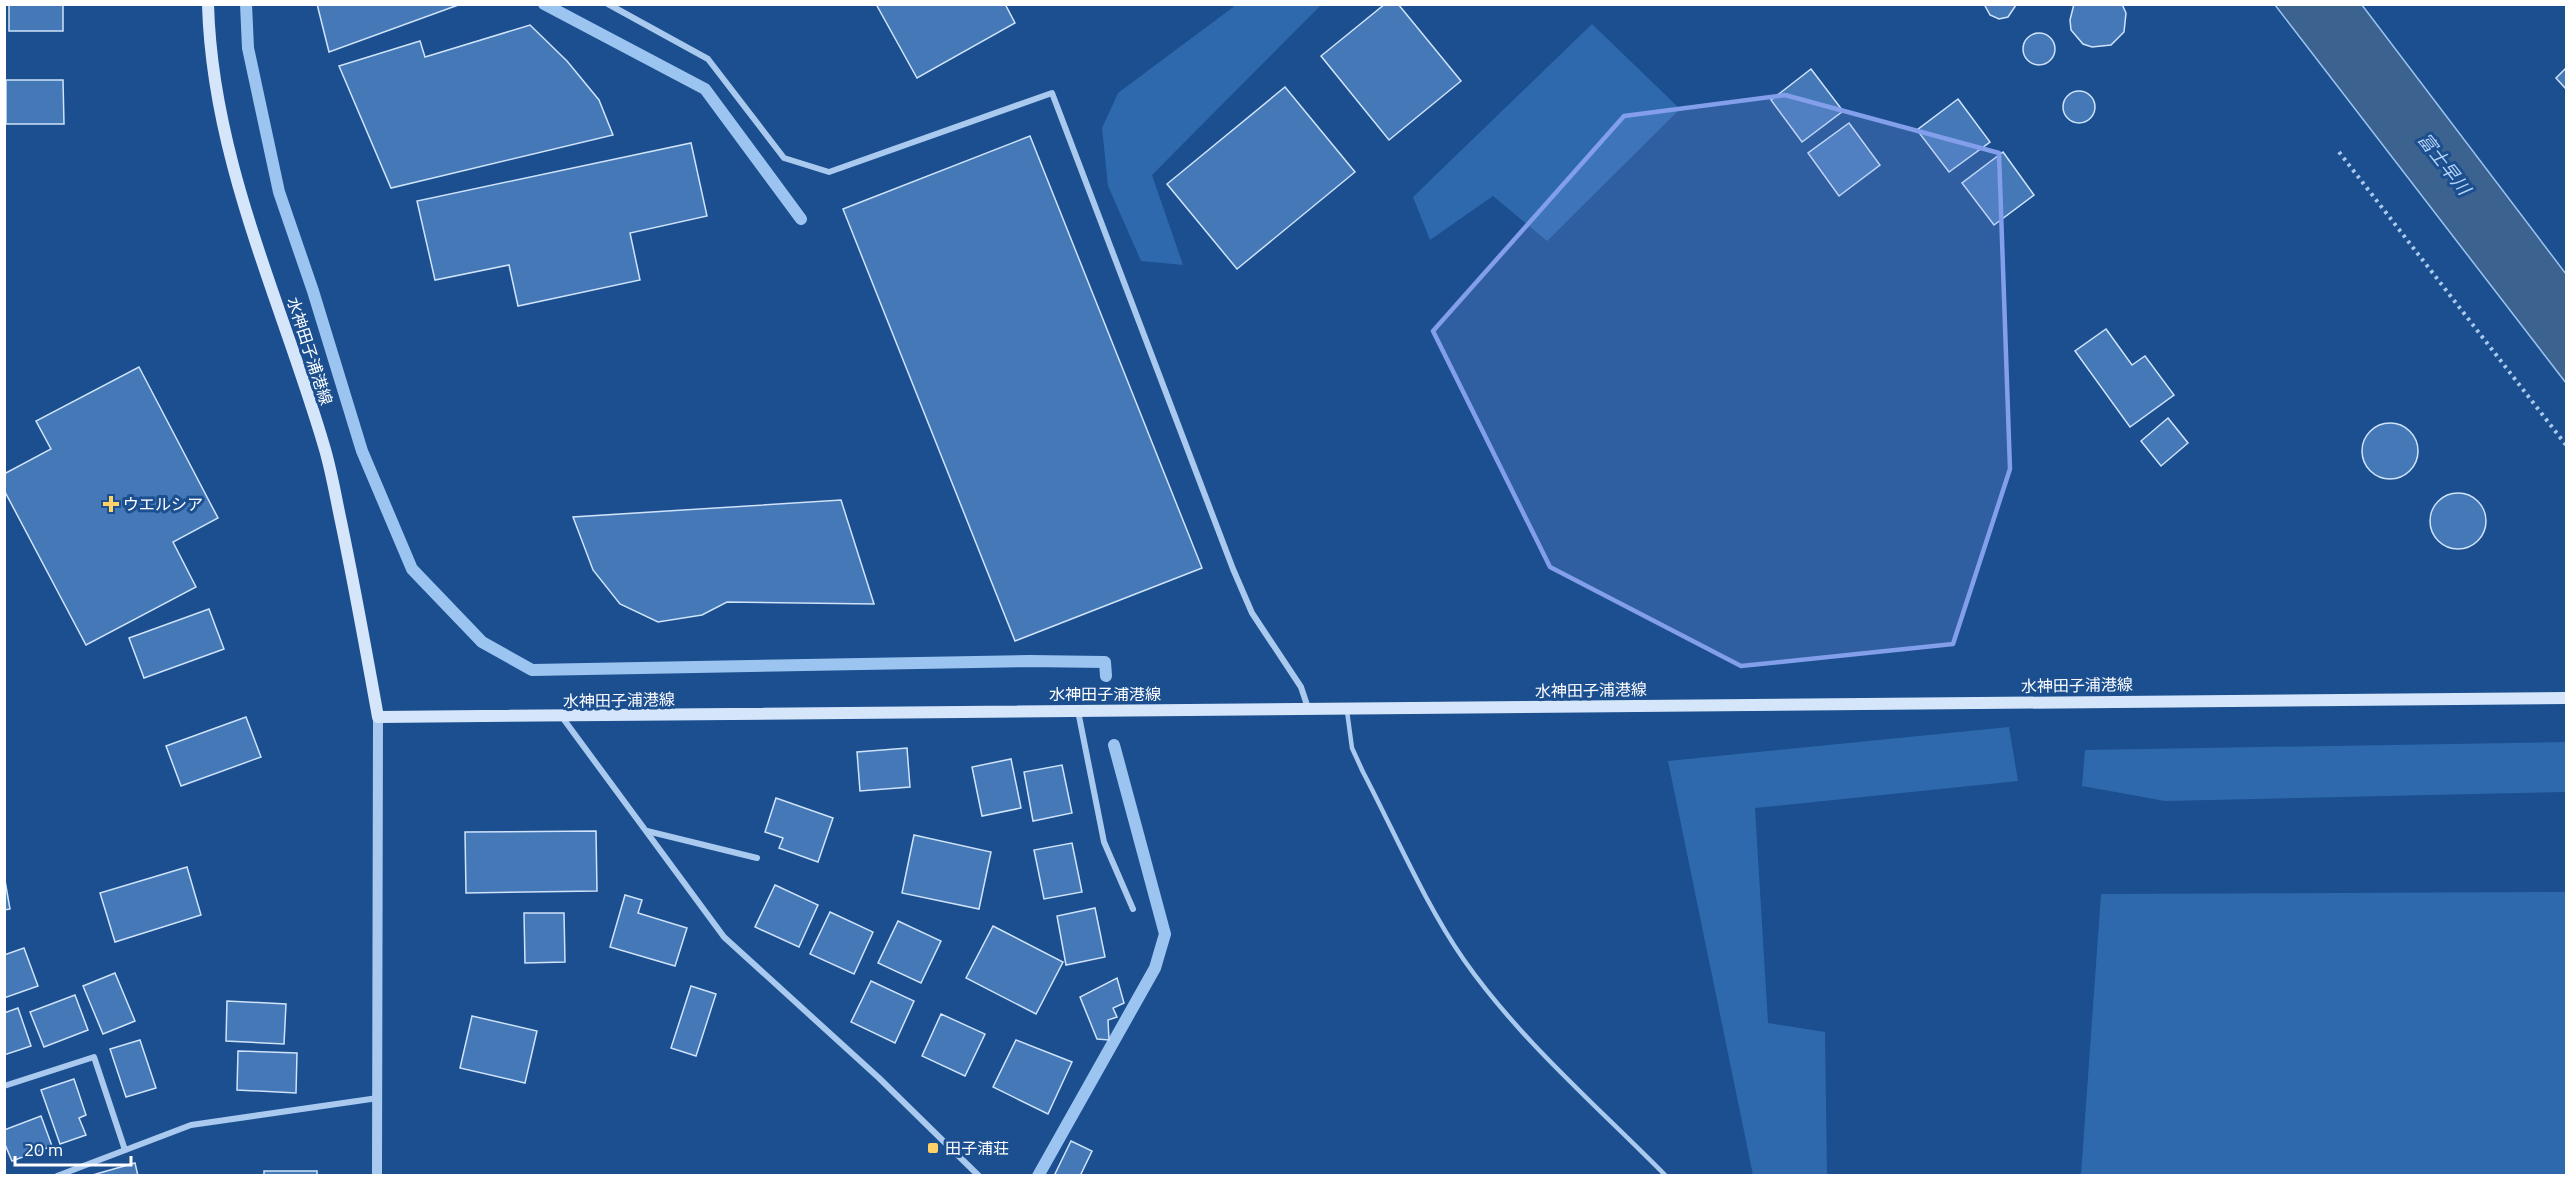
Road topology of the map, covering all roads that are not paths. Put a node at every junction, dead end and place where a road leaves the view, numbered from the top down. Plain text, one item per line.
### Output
1 (208, 4) edge
2 (608, 4) edge
3 (2566, 698) edge
4 (1308, 709) junction
5 (1078, 710) junction
6 (1347, 710) junction
7 (378, 717) junction
8 (562, 717) junction
9 (646, 831) junction
10 (757, 858) dead end
11 (1133, 909) dead end
12 (4, 1086) edge
13 (379, 1098) junction
14 (125, 1150) junction
15 (57, 1176) edge
16 (377, 1176) edge
17 (979, 1176) edge
18 (1666, 1176) edge

1 - 7 main road, 水神田子浦港線
2 - 4 street
3 - 6 main road, 水神田子浦港線
4 - 5 main road, 水神田子浦港線
4 - 6 main road, 水神田子浦港線
5 - 8 main road, 水神田子浦港線
5 - 11 street
6 - 18 lane
7 - 8 main road, 水神田子浦港線
7 - 13 street
8 - 9 street
9 - 10 street
9 - 17 street
12 - 14 street
13 - 14 street
13 - 16 street
14 - 15 street

